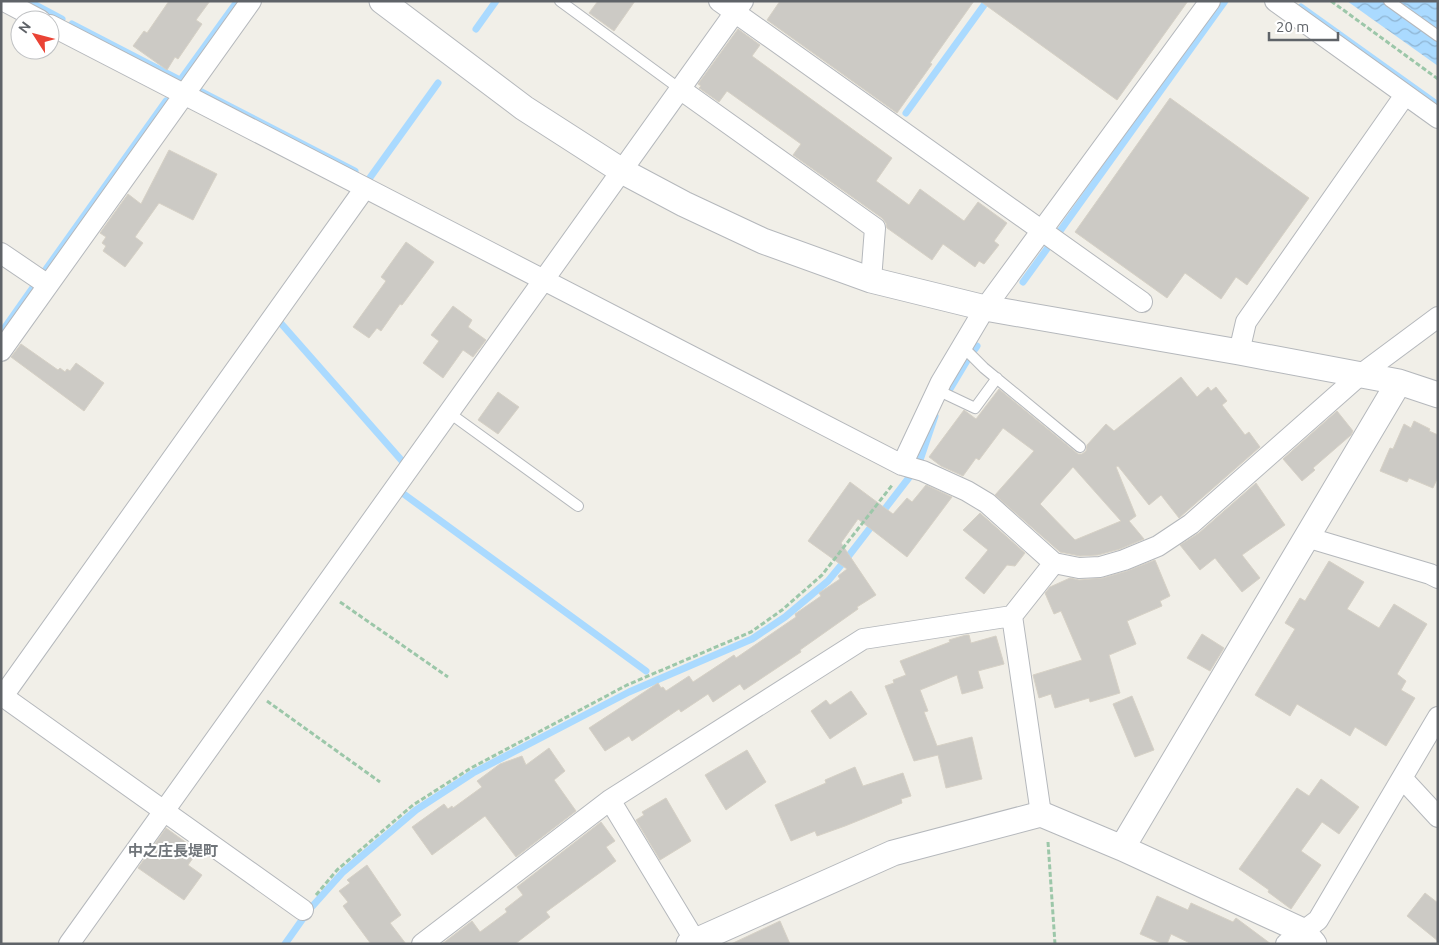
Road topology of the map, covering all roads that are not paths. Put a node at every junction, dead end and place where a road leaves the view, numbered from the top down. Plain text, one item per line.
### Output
1 (4, 1) edge
2 (251, 1) edge
3 (382, 1) edge
4 (560, 1) edge
5 (1210, 1) edge
6 (1275, 1) edge
7 (1389, 1) edge
8 (732, 5) edge
9 (21, 10) edge
10 (60, 31) edge
11 (1438, 36) edge
12 (680, 89) junction
13 (184, 95) junction
14 (1406, 95) junction
15 (1438, 118) edge
16 (622, 171) junction
17 (365, 188) junction
18 (1041, 231) junction
19 (1, 252) edge
20 (544, 280) junction
21 (871, 280) junction
22 (48, 285) junction
23 (1142, 302) dead end
24 (985, 308) junction
25 (1438, 317) edge
26 (962, 346) junction
27 (1, 351) edge
28 (1239, 352) junction
29 (1360, 375) junction
30 (997, 378) junction
31 (1398, 382) junction
32 (937, 390) junction
33 (1438, 395) edge
34 (448, 412) junction
35 (1080, 447) dead end
36 (902, 466) junction
37 (578, 506) dead end
38 (1306, 537) junction
39 (1054, 563) junction
40 (1438, 578) edge
41 (1012, 616) junction
42 (2, 696) edge
43 (1438, 717) edge
44 (1402, 778) junction
45 (610, 800) junction
46 (164, 810) junction
47 (1041, 814) junction
48 (1438, 817) edge
49 (1122, 848) junction
50 (303, 910) road end
51 (1301, 940) edge
52 (693, 943) edge
53 (69, 944) edge
54 (422, 944) edge

1 - 9 street
2 - 13 street
3 - 16 street
4 - 12 lane
5 - 18 street
6 - 14 street
7 - 11 lane
8 - 12 street
8 - 18 street
10 - 13 street
12 - 16 street
12 - 21 street
13 - 17 street
13 - 22 street
14 - 15 street
14 - 28 street
16 - 20 street
16 - 21 street
17 - 20 street
17 - 42 street
18 - 23 street
18 - 24 street
19 - 22 street
20 - 34 street
20 - 36 street
21 - 24 street
22 - 27 street
24 - 26 street
24 - 28 street
25 - 29 street
26 - 30 lane
26 - 32 street
28 - 29 street
29 - 31 street
29 - 39 street
30 - 32 lane
30 - 35 lane
31 - 33 street
31 - 38 street
32 - 36 street
34 - 37 lane
34 - 46 street
36 - 39 street
38 - 40 street
38 - 49 street
39 - 41 street
41 - 45 street
41 - 47 street
42 - 46 street
43 - 44 street
44 - 48 street
44 - 51 street
45 - 52 street
45 - 54 street
46 - 50 street
46 - 53 street
47 - 49 street
47 - 52 street
49 - 51 street

